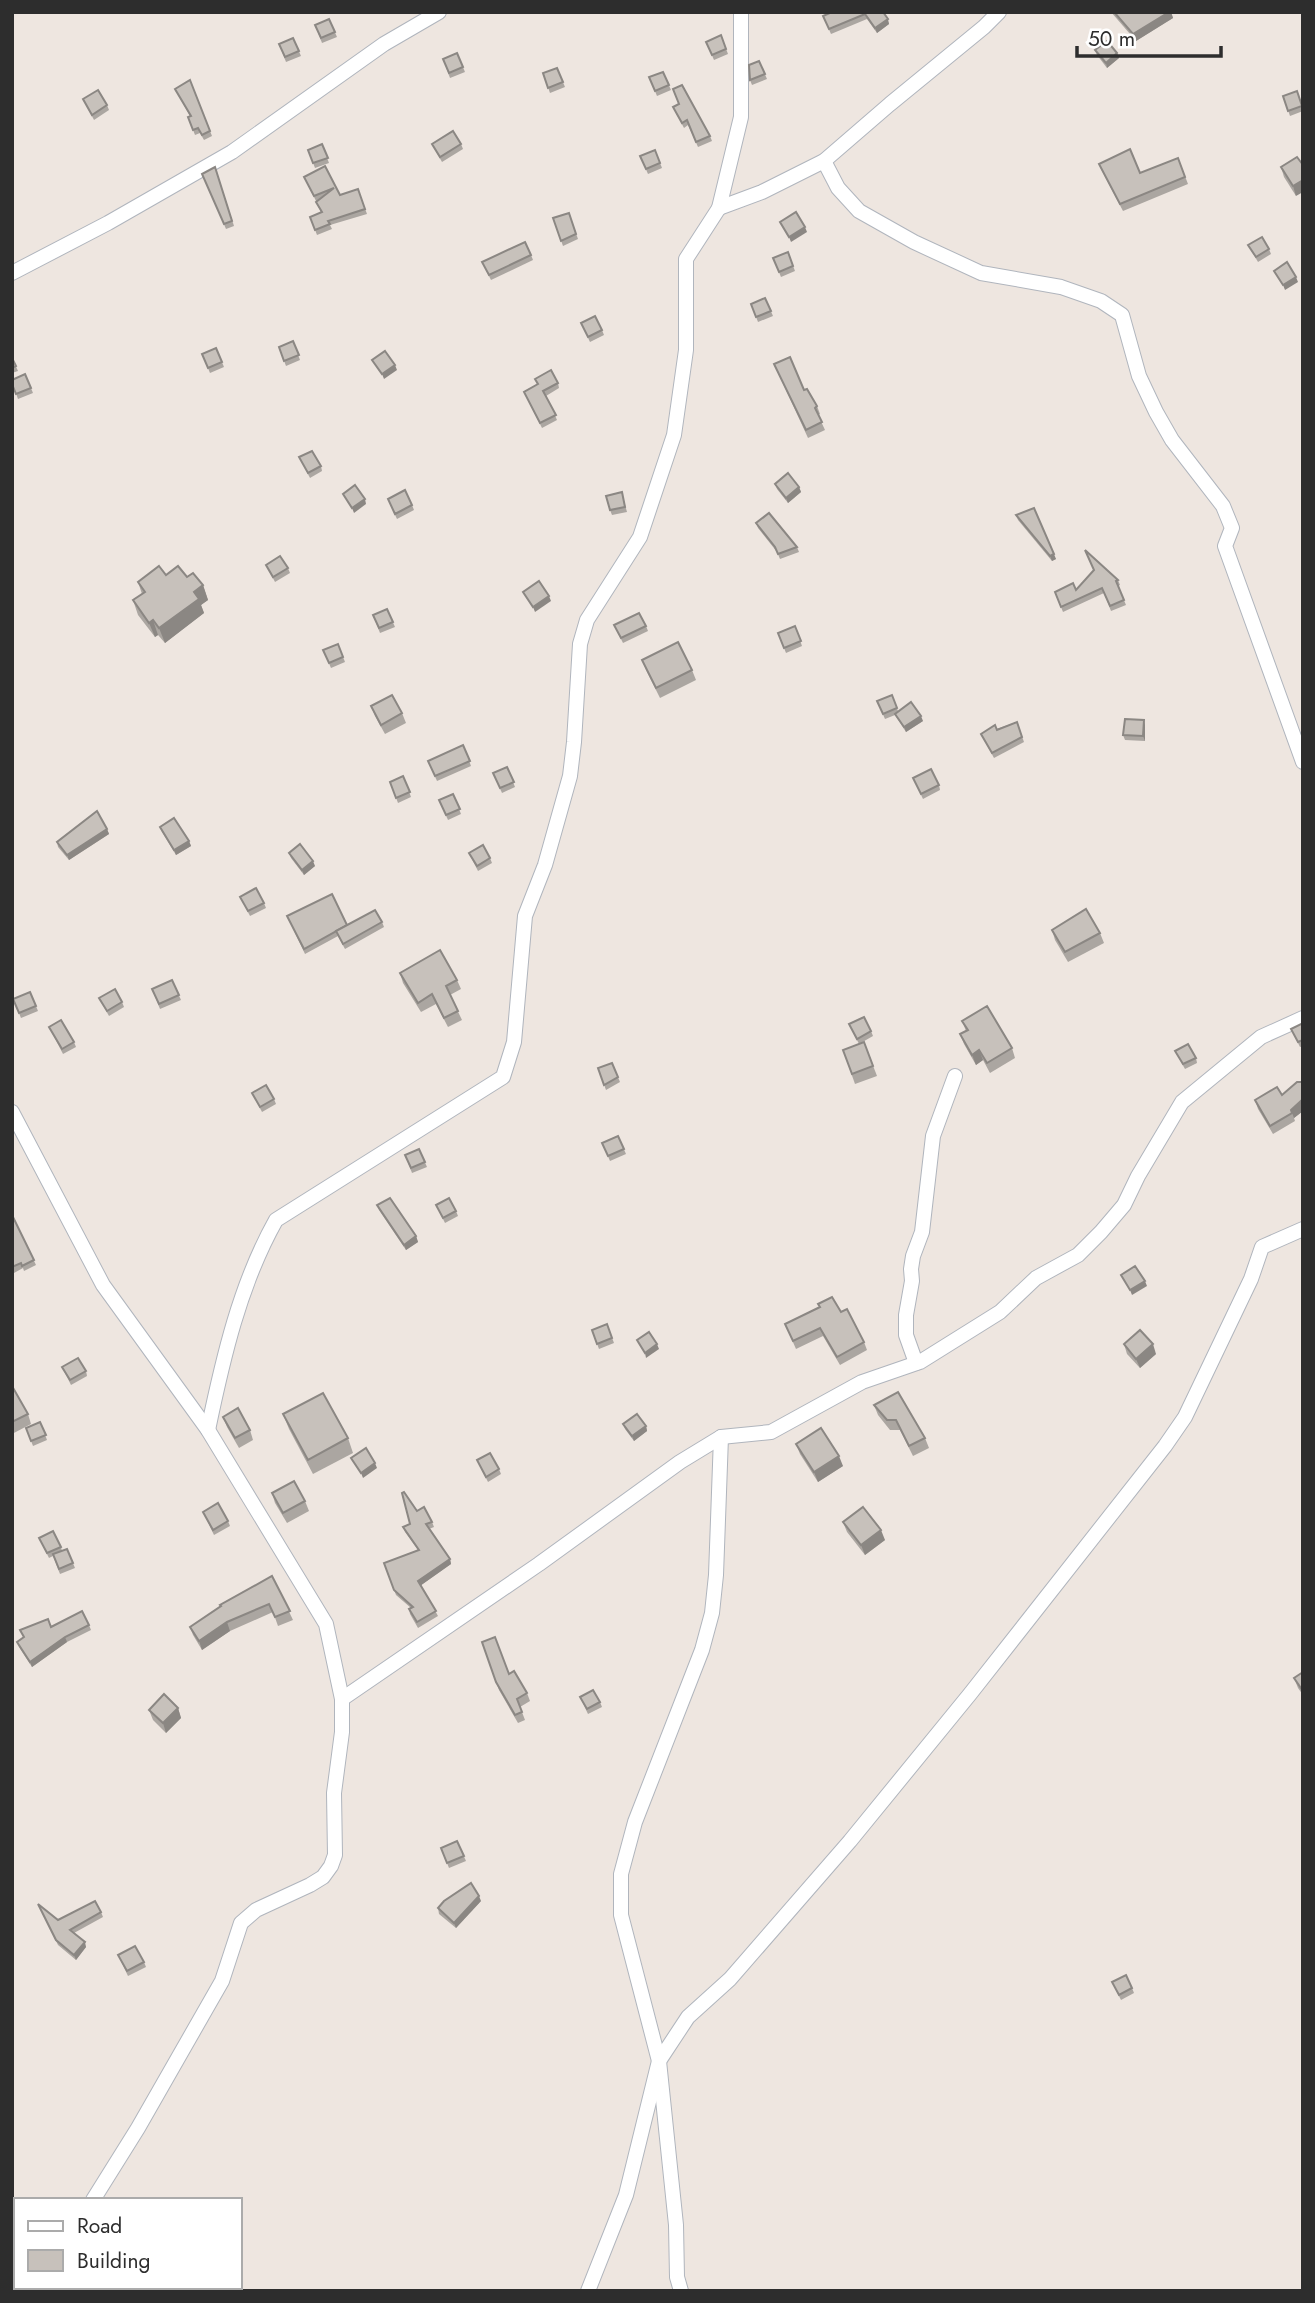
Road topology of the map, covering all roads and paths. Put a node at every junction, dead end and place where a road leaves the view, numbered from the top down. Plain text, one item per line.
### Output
1 (439, 12) edge
2 (741, 12) edge
3 (999, 12) edge
4 (824, 161) junction
5 (719, 208) junction
6 (12, 273) edge
7 (1303, 762) edge
8 (1303, 1018) edge
9 (955, 1076) dead end
10 (12, 1112) edge
11 (1303, 1229) edge
12 (916, 1363) junction
13 (208, 1430) junction
14 (721, 1437) junction
15 (342, 1699) junction
16 (659, 2060) junction
17 (94, 2198) edge
18 (588, 2291) edge
19 (681, 2291) edge

1 - 6 street
2 - 5 street
3 - 4 street
4 - 5 street
4 - 7 street
5 - 13 street
8 - 12 street
9 - 12 street
10 - 13 street
11 - 16 street
12 - 14 street
13 - 15 street
14 - 15 street
14 - 16 street
15 - 17 street
16 - 18 street
16 - 19 street

